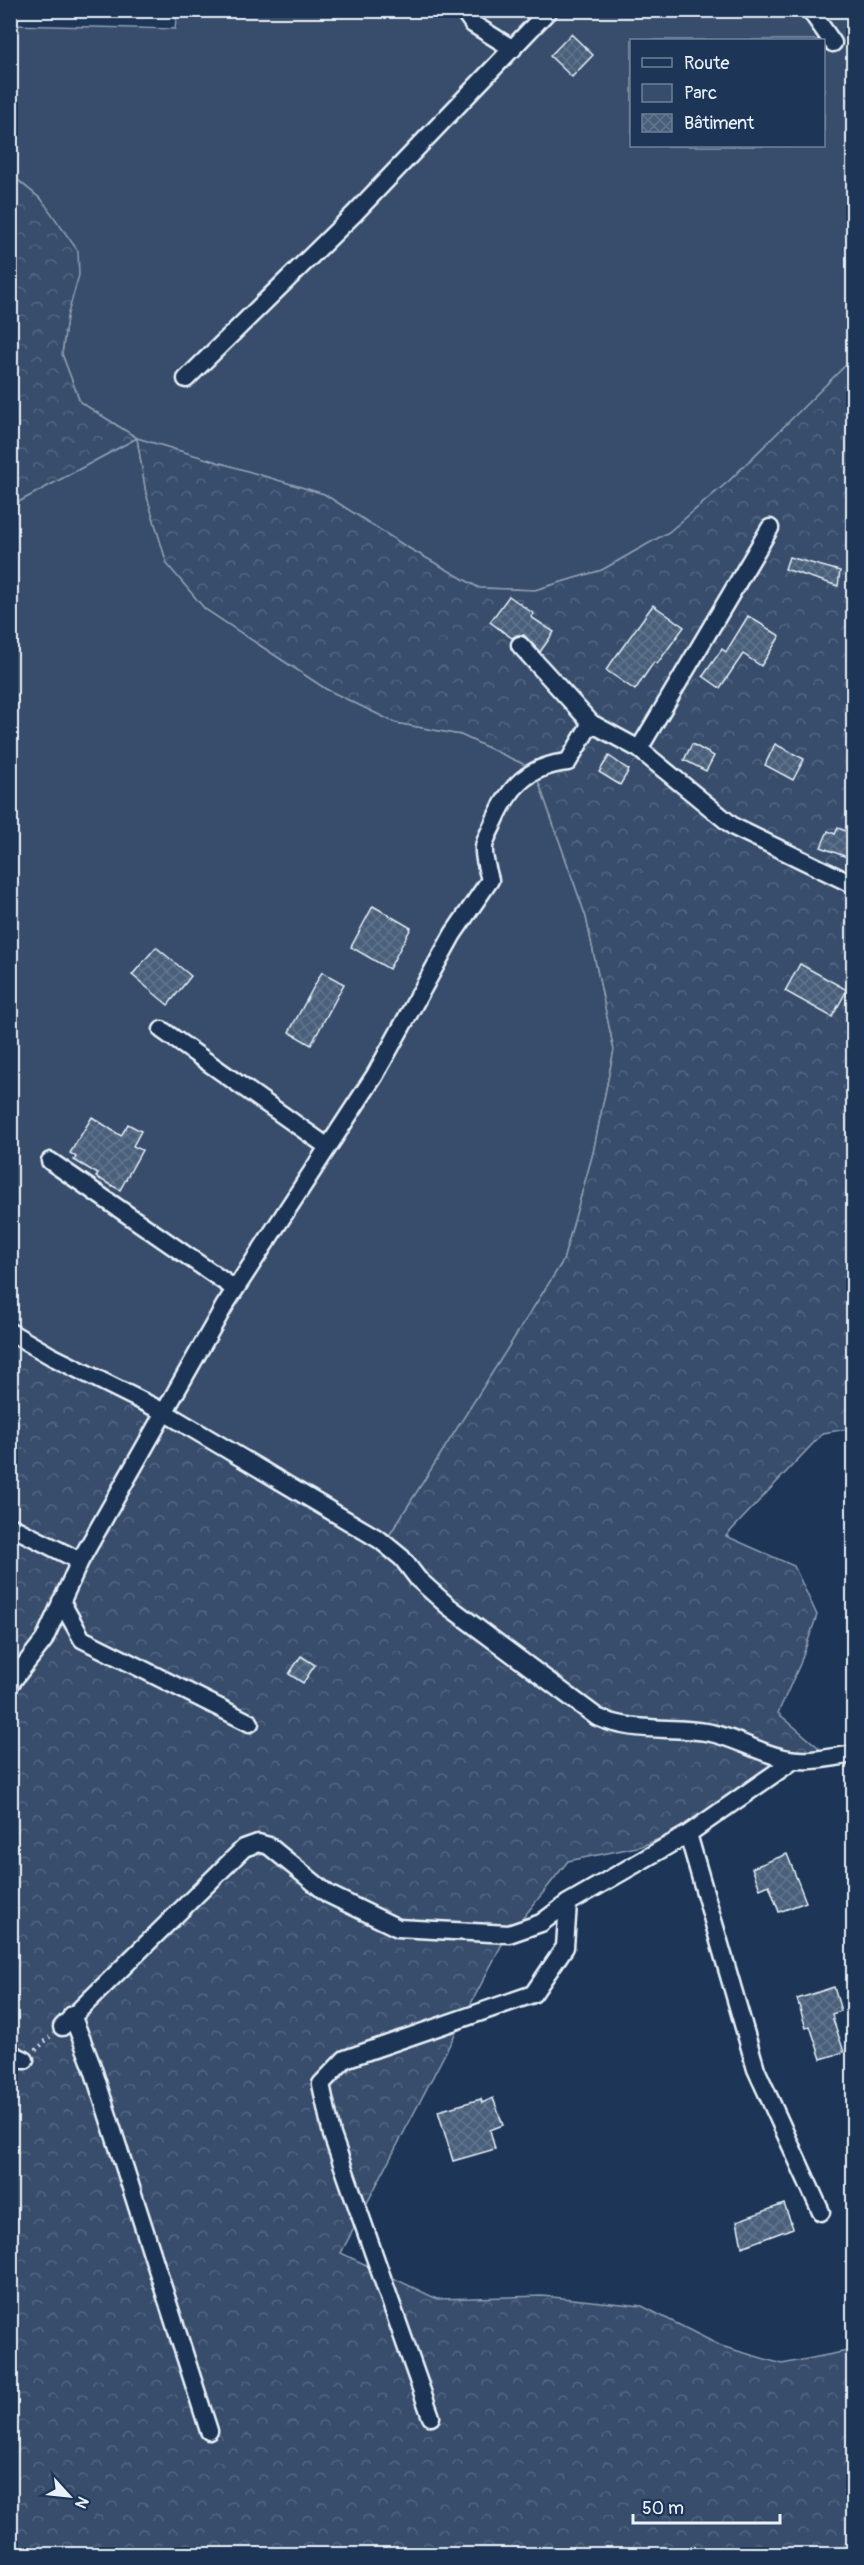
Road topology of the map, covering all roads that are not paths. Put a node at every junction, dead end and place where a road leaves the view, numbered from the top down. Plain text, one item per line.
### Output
1 (463, 10) edge
2 (549, 10) edge
3 (810, 10) edge
4 (833, 43) dead end
5 (513, 49) junction
6 (186, 379) dead end
7 (770, 528) dead end
8 (520, 645) dead end
9 (591, 723) junction
10 (639, 749) junction
11 (854, 885) edge
12 (162, 1030) dead end
13 (328, 1147) junction
14 (50, 1161) dead end
15 (235, 1289) junction
16 (10, 1332) edge
17 (164, 1412) junction
18 (10, 1526) edge
19 (80, 1561) junction
20 (61, 1601) junction
21 (10, 1684) edge
22 (250, 1723) dead end
23 (854, 1755) edge
24 (794, 1760) junction
25 (688, 1834) junction
26 (568, 1903) junction
27 (821, 2212) dead end
28 (431, 2417) dead end
29 (209, 2431) dead end

1 - 5 street
2 - 5 street
3 - 4 street
5 - 6 street
7 - 10 street
8 - 9 street
9 - 10 street
9 - 13 street
10 - 11 street
12 - 13 street
13 - 15 street
14 - 15 street
15 - 17 street
16 - 17 street
17 - 19 street
17 - 24 street
18 - 19 street
19 - 20 street
20 - 21 street
20 - 22 street
23 - 24 street
24 - 25 street
25 - 26 street
25 - 27 street
26 - 28 street
26 - 29 street

